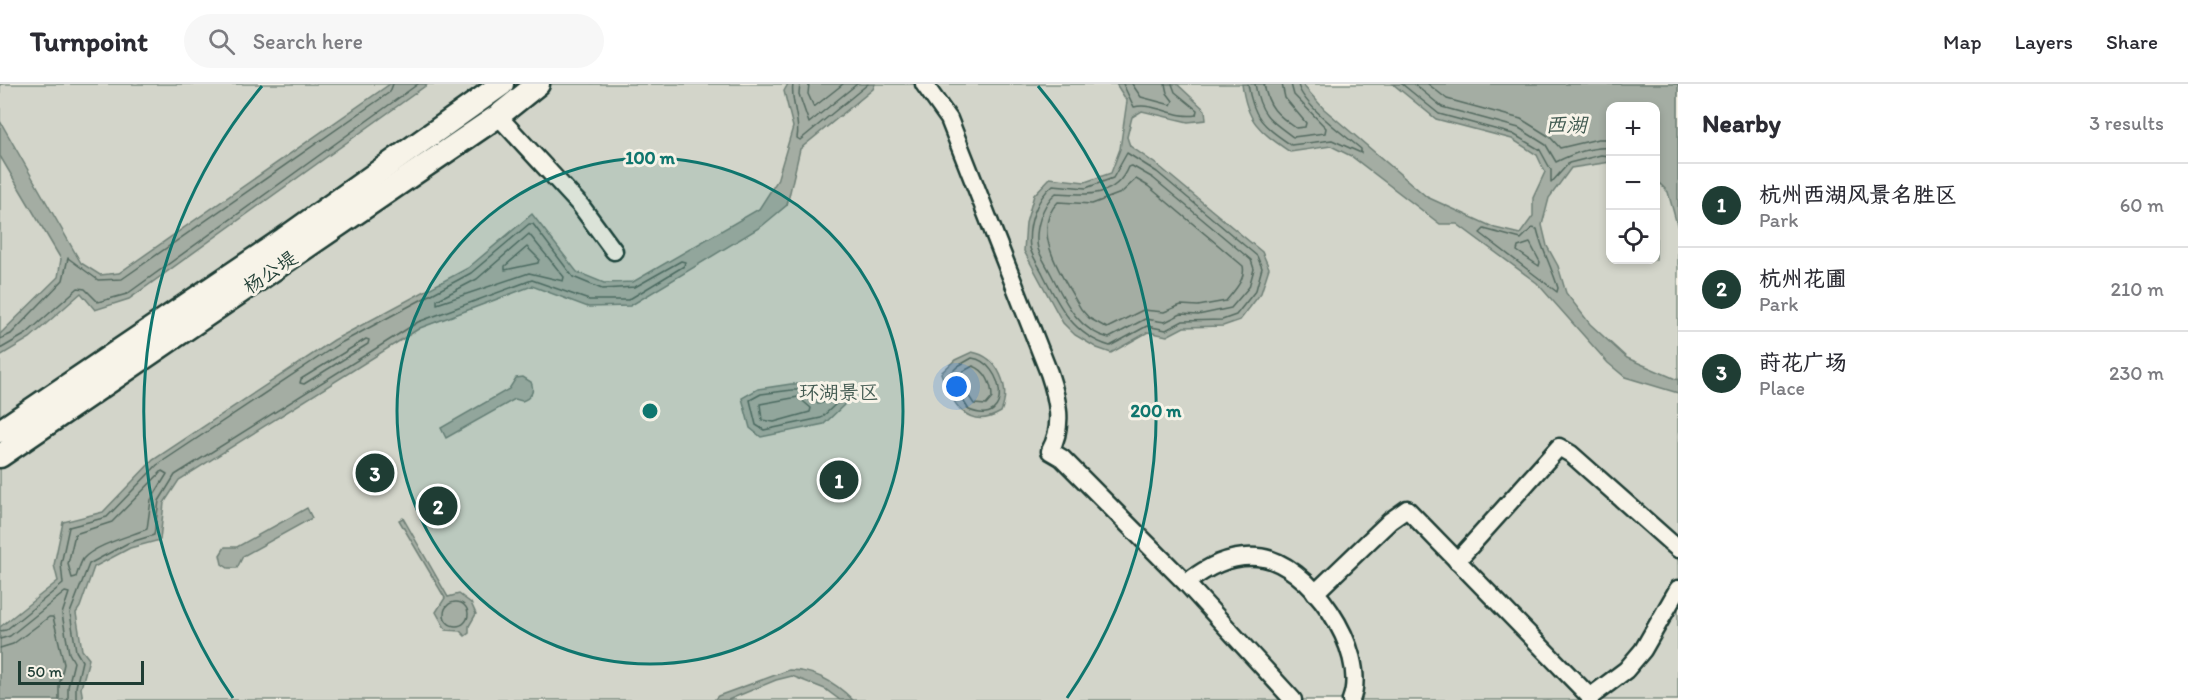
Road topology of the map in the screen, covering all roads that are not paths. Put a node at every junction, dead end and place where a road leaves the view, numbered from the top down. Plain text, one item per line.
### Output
1 (502, 84) edge
2 (538, 84) edge
3 (924, 84) edge
4 (498, 116) junction
5 (615, 251) dead end
6 (0, 431) edge
7 (0, 456) edge
8 (1678, 549) edge
9 (1457, 561) junction
10 (1186, 583) junction
11 (1678, 589) edge
12 (1315, 593) junction
13 (1590, 698) edge
14 (1293, 700) edge
15 (1351, 700) edge

1 - 6 main road, 杨公堤
2 - 4 main road, 杨公堤
3 - 10 street
4 - 5 street
4 - 7 main road, 杨公堤
8 - 9 street
9 - 12 street
9 - 13 street
10 - 12 street
10 - 14 street
11 - 13 street
12 - 15 street

